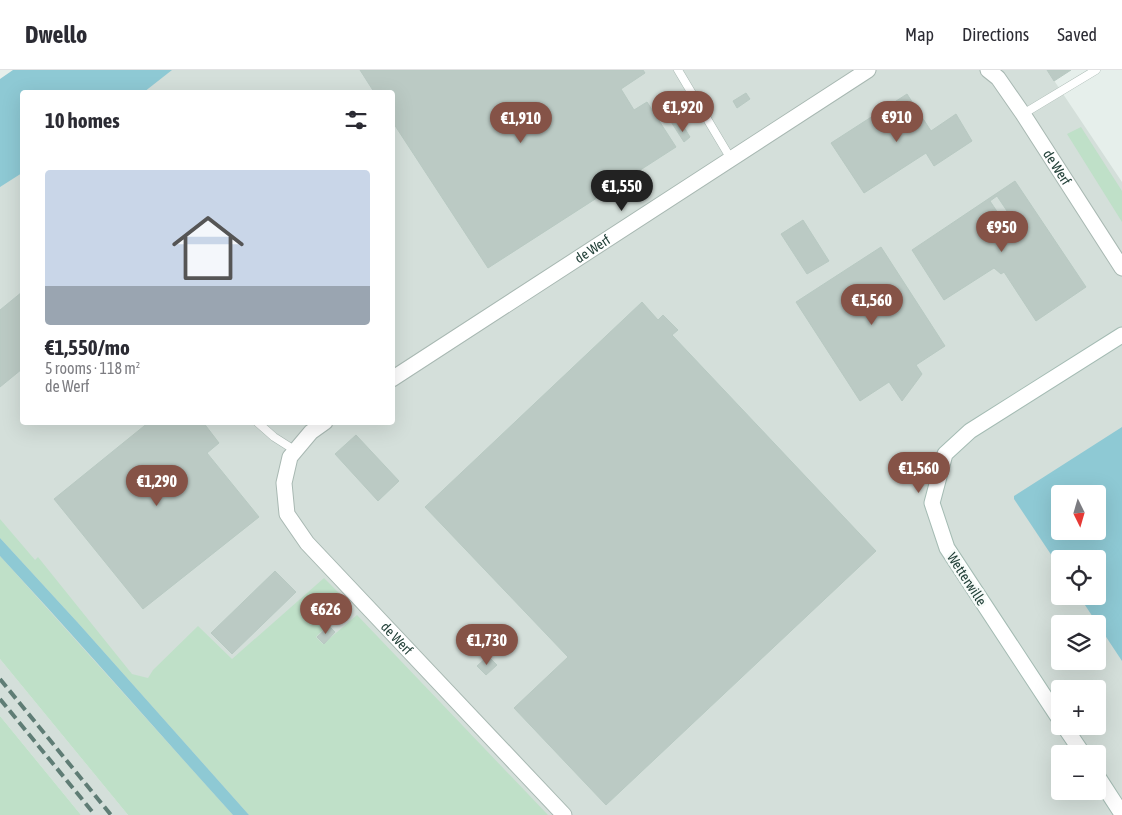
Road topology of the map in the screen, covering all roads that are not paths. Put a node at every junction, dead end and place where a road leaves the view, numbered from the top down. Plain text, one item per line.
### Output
1 (678, 70) edge
2 (868, 70) edge
3 (988, 70) edge
4 (1096, 70) edge
5 (1023, 114) junction
6 (731, 159) junction
7 (1122, 268) edge
8 (1122, 336) edge
9 (395, 377) edge
10 (260, 425) edge
11 (321, 425) edge
12 (296, 451) junction
13 (1051, 706) edge
14 (1106, 789) edge
15 (1122, 814) edge
16 (564, 815) edge

1 - 6 lane
2 - 6 street, de Werf
3 - 5 street, de Werf
4 - 5 lane
5 - 7 street, de Werf
6 - 9 street, de Werf
8 - 13 street, Wetterwille
10 - 12 lane
11 - 12 street, de Werf
12 - 16 street, de Werf
14 - 15 street

